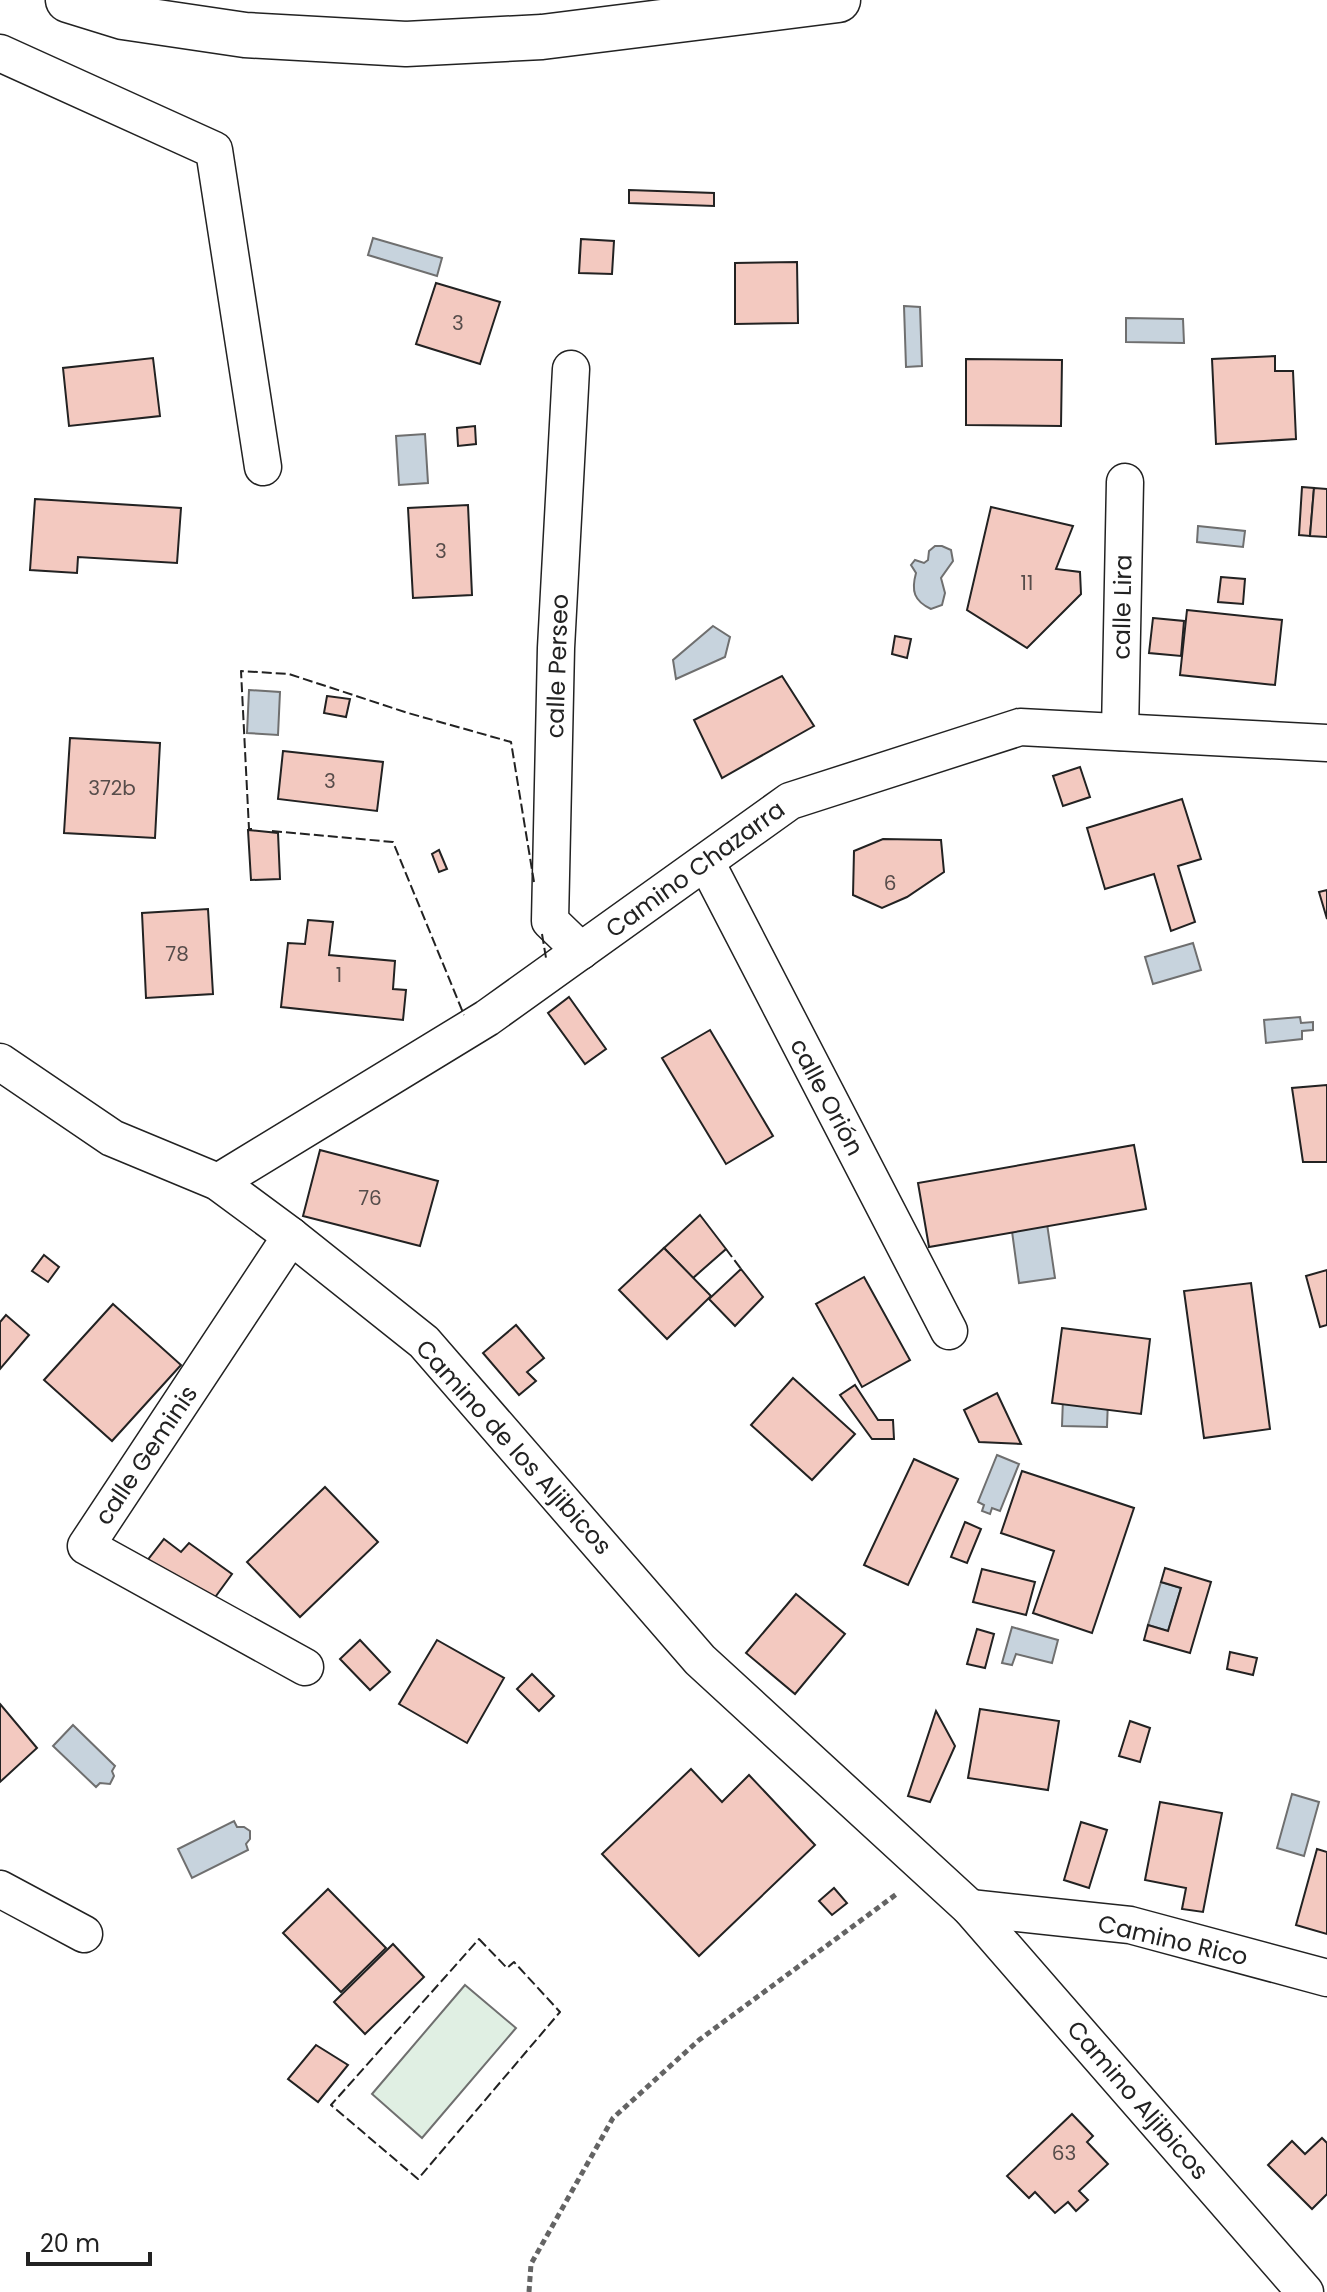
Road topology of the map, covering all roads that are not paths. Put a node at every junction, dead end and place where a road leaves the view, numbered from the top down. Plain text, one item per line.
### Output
1 (68, 0) edge
2 (838, 0) edge
3 (0, 53) edge
4 (571, 369) dead end
5 (263, 467) dead end
6 (1125, 482) dead end
7 (1120, 732) junction
8 (1327, 743) edge
9 (706, 862) junction
10 (581, 951) junction
11 (0, 1062) edge
12 (218, 1182) junction
13 (291, 1236) junction
14 (949, 1331) dead end
15 (305, 1667) dead end
16 (0, 1889) edge
17 (970, 1908) junction
18 (84, 1934) dead end
19 (1327, 1978) edge
20 (1305, 2292) edge

1 - 2 main road
3 - 5 street
4 - 10 street, calle Perseo
6 - 7 street, calle Lira
7 - 8 street, Camino Chazarra
7 - 9 street, Camino Chazarra
9 - 10 street, Camino Chazarra
9 - 14 street, calle Orión
10 - 12 street, Camino Chazarra
11 - 12 street, Camino de los Aljibicos
12 - 13 street, Camino de los Aljibicos
13 - 15 street, calle Geminis
13 - 17 street, Camino de los Aljibicos
16 - 18 street
17 - 19 street, Camino Rico
17 - 20 street, Camino Aljibicos

